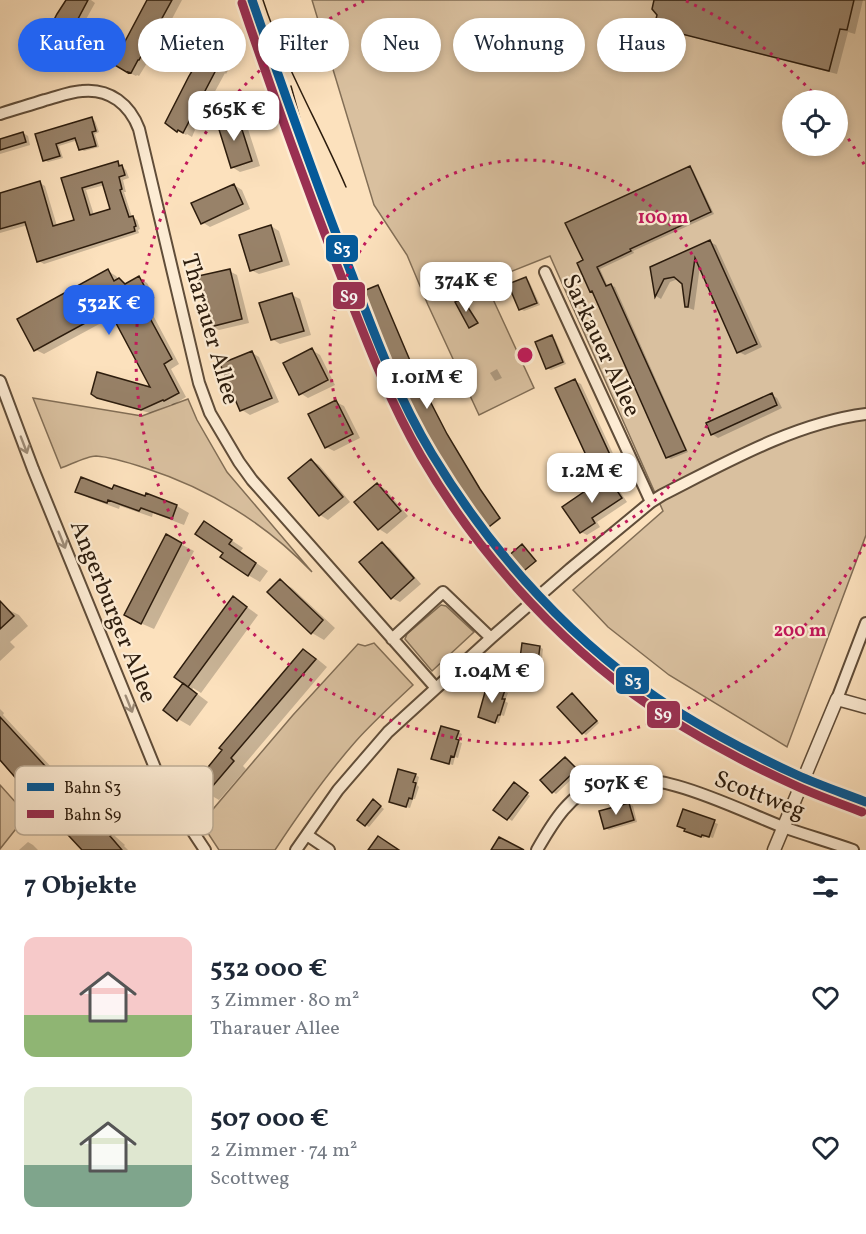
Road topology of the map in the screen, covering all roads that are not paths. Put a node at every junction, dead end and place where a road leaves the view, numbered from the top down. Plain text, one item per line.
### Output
1 (0, 114) edge
2 (545, 272) dead end
3 (0, 381) edge
4 (866, 414) edge
5 (651, 502) junction
6 (866, 623) edge
7 (491, 638) junction
8 (392, 639) junction
9 (436, 688) junction
10 (837, 699) junction
11 (866, 707) edge
12 (154, 766) edge
13 (784, 827) junction
14 (195, 835) edge
15 (307, 835) junction
16 (205, 850) edge
17 (296, 850) edge
18 (329, 850) edge
19 (537, 850) edge
20 (774, 850) edge
21 (853, 850) edge

1 - 8 street, Tharauer Allee
2 - 5 street, Sarkauer Allee
3 -> 12 street, Angerburger Allee
4 - 5 street
5 - 7 street
6 - 10 street
7 - 8 street
7 - 9 street
8 - 9 street, Tharauer Allee
9 - 15 street
10 - 11 street
10 - 13 street
13 - 19 street, Scottweg
13 - 20 street
13 - 21 street, Scottweg
14 -> 16 street, Angerburger Allee
15 - 17 street
15 - 18 street

